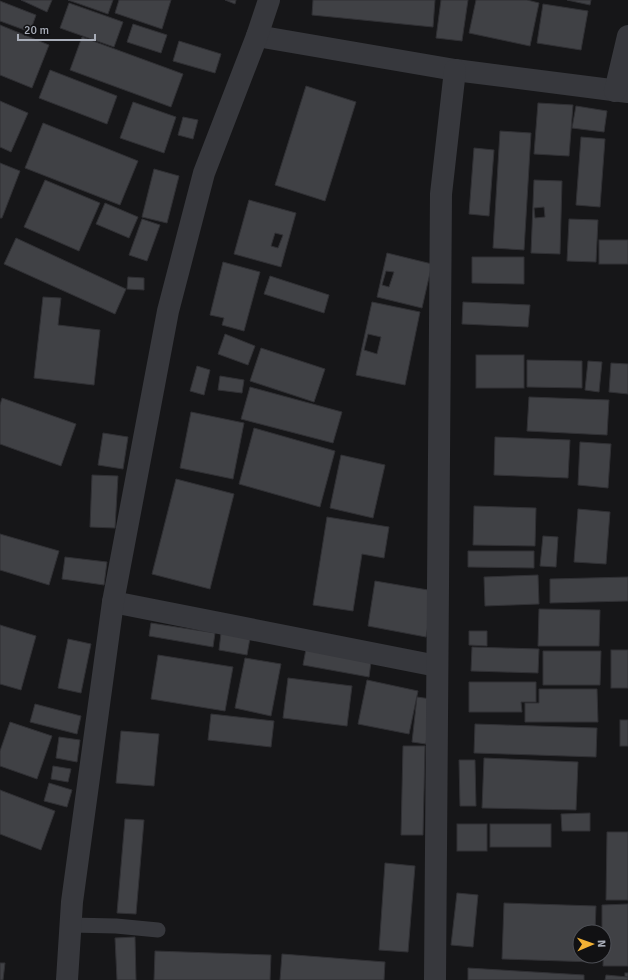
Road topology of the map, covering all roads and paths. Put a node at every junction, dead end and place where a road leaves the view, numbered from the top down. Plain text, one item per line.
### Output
1 (269, 0) edge
2 (257, 36) junction
3 (628, 36) edge
4 (455, 70) junction
5 (622, 92) edge
6 (113, 602) junction
7 (438, 666) junction
8 (70, 925) junction
9 (158, 930) dead end
10 (67, 980) edge
11 (435, 980) edge

1 - 2 street
2 - 4 street
2 - 6 street
3 - 5 street
4 - 5 street
4 - 7 street
6 - 7 street
6 - 8 street
7 - 11 street
8 - 9 lane
8 - 10 street

